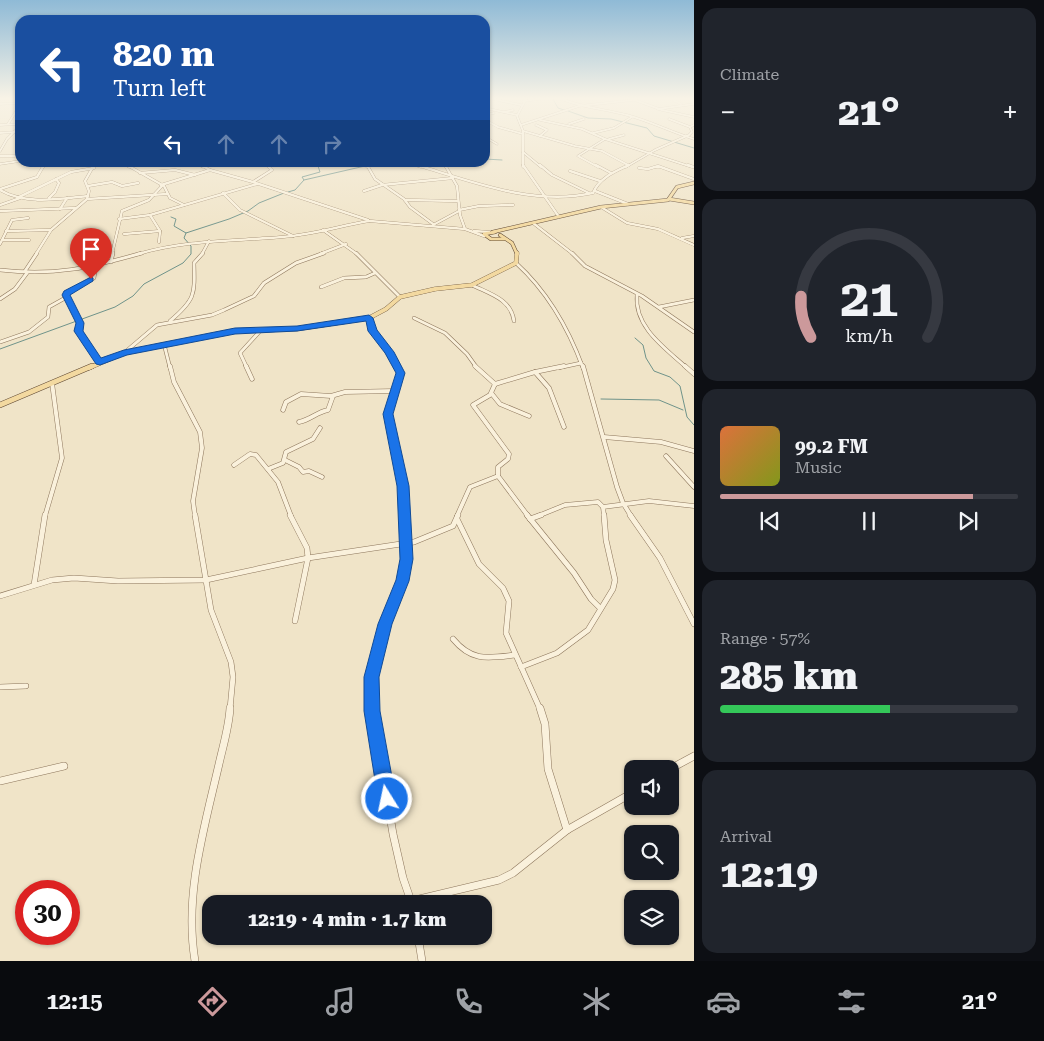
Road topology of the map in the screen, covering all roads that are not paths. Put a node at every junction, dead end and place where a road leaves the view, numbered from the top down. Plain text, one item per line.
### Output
1 (523, 144) edge
2 (570, 144) edge
3 (598, 144) edge
4 (621, 144) edge
5 (670, 144) edge
6 (589, 149) junction
7 (523, 152) junction
8 (649, 153) junction
9 (0, 156) edge
10 (15, 156) edge
11 (15, 162) edge
12 (0, 164) edge
13 (628, 165) junction
14 (43, 167) edge
15 (129, 167) edge
16 (204, 167) edge
17 (269, 167) edge
18 (367, 167) edge
19 (421, 167) edge
20 (446, 167) edge
21 (694, 167) edge
22 (94, 168) joint
23 (639, 168) dead end
24 (210, 170) junction
25 (570, 171) dead end
26 (140, 172) junction
27 (611, 173) junction
28 (195, 175) junction
29 (453, 177) junction
30 (694, 179) edge
31 (56, 180) junction
32 (600, 181) junction
33 (253, 182) junction
34 (138, 183) dead end
35 (258, 183) junction
36 (694, 184) edge
37 (162, 185) junction
38 (383, 185) junction
39 (88, 186) junction
40 (0, 189) edge
41 (364, 191) dead end
42 (595, 191) junction
43 (154, 193) junction
44 (223, 193) junction
45 (167, 194) junction
46 (591, 194) junction
47 (6, 195) junction
48 (0, 196) edge
49 (544, 196) junction
50 (20, 198) junction
51 (48, 198) junction
52 (67, 198) junction
53 (88, 198) junction
54 (405, 200) junction
55 (671, 200) junction
56 (458, 201) junction
57 (694, 203) edge
58 (628, 204) junction
59 (0, 205) edge
60 (184, 205) junction
61 (512, 205) dead end
62 (77, 208) junction
63 (602, 208) junction
64 (60, 209) junction
65 (459, 210) junction
66 (0, 211) edge
67 (150, 215) junction
68 (559, 217) junction
69 (28, 218) dead end
70 (119, 219) junction
71 (368, 220) junction
72 (551, 220) junction
73 (534, 224) junction
74 (433, 225) junction
75 (465, 229) junction
76 (51, 230) junction
77 (323, 230) junction
78 (6, 231) junction
79 (160, 231) junction
80 (473, 231) junction
81 (490, 232) junction
82 (124, 234) dead end
83 (293, 236) junction
84 (484, 236) junction
85 (499, 236) junction
86 (694, 236) edge
87 (681, 238) junction
88 (2, 240) junction
89 (29, 240) dead end
90 (209, 241) junction
91 (159, 242) dead end
92 (0, 244) edge
93 (346, 244) junction
94 (694, 245) edge
95 (111, 262) junction
96 (516, 263) junction
97 (96, 266) junction
98 (0, 270) edge
99 (27, 273) junction
100 (375, 273) junction
101 (472, 285) junction
102 (321, 287) dead end
103 (637, 295) junction
104 (67, 297) junction
105 (400, 297) junction
106 (0, 299) edge
107 (694, 300) edge
108 (658, 307) junction
109 (369, 318) junction
110 (414, 318) dead end
111 (514, 321) dead end
112 (168, 322) junction
113 (261, 330) junction
114 (694, 332) edge
115 (0, 342) edge
116 (164, 344) junction
117 (124, 353) junction
118 (100, 362) junction
119 (581, 363) junction
120 (535, 372) junction
121 (694, 374) edge
122 (252, 379) dead end
123 (52, 383) junction
124 (495, 384) junction
125 (394, 391) junction
126 (492, 394) junction
127 (333, 396) junction
128 (0, 405) edge
129 (283, 410) dead end
130 (529, 416) dead end
131 (299, 422) dead end
132 (564, 427) dead end
133 (320, 428) dead end
134 (604, 436) junction
135 (694, 451) edge
136 (666, 456) dead end
137 (285, 460) junction
138 (234, 465) dead end
139 (268, 469) junction
140 (498, 476) junction
141 (322, 477) dead end
142 (694, 487) edge
143 (623, 504) junction
144 (694, 506) edge
145 (603, 507) junction
146 (457, 519) junction
147 (530, 519) junction
148 (407, 542) junction
149 (308, 558) junction
150 (206, 580) junction
151 (34, 585) junction
152 (0, 596) edge
153 (600, 608) junction
154 (295, 621) dead end
155 (694, 624) edge
156 (452, 639) dead end
157 (515, 655) junction
158 (520, 667) junction
159 (26, 686) dead end
160 (0, 687) edge
161 (694, 756) edge
162 (679, 764) edge
163 (64, 766) dead end
164 (0, 780) edge
165 (624, 797) edge
166 (566, 830) junction
167 (409, 895) edge
168 (440, 895) edge
169 (419, 945) edge
170 (195, 961) edge
171 (422, 961) edge

1 - 7 street
2 - 6 street
3 - 6 street
4 - 8 street
5 - 8 street
6 - 13 street
6 - 27 street
7 - 46 street
7 - 49 street
8 - 13 street
8 - 21 street
9 - 10 street
11 - 12 street
13 - 27 street
14 - 40 street
15 - 26 street
16 - 24 street
17 - 33 street
18 - 38 street
19 - 29 street
20 - 29 street
22 - 31 street
22 - 39 street
23 - 30 street
24 - 28 street
24 - 33 street
25 - 32 street
26 - 28 street
26 - 37 street
27 - 32 street
28 - 37 street
29 - 38 street
29 - 49 street
29 - 56 street
31 - 50 street
31 - 51 street
32 - 42 street
33 - 35 street
34 - 39 street
35 - 44 street
35 - 71 street
36 - 55 main road
37 - 43 street
37 - 45 street
38 - 41 street
38 - 54 street
39 - 53 street
40 - 47 street
42 - 46 street
42 - 58 street
43 - 45 street
43 - 53 street
43 - 70 street
44 - 60 street
44 - 83 street
45 - 60 street
46 - 49 street
47 - 48 street
47 - 50 street
49 - 68 street
50 - 51 street
50 - 59 street
51 - 52 street
52 - 53 street
52 - 64 street
53 - 62 street
54 - 56 street
54 - 74 street
55 - 57 main road
55 - 58 main road
55 - 63 main road
56 - 65 street
58 - 63 main road
60 - 67 street
61 - 65 street
62 - 64 street
62 - 76 street
63 - 68 main road
63 - 72 main road
63 - 87 street
64 - 66 street
65 - 74 street
65 - 75 street
67 - 70 street
67 - 79 street
68 - 72 main road
69 - 78 street
70 - 95 street
71 - 74 street
71 - 77 street
72 - 73 main road
73 - 81 main road
73 - 85 main road
73 - 103 street
74 - 75 street
75 - 80 street
76 - 78 street
76 - 99 street
77 - 83 street
77 - 93 street
78 - 88 street
79 - 82 street
79 - 91 street
80 - 81 street
80 - 84 street
81 - 84 main road
81 - 85 main road
83 - 90 street
84 - 85 main road
85 - 96 main road
86 - 87 street
87 - 94 street
88 - 89 street
88 - 92 street
90 - 95 street
90 - 112 street
93 - 100 street
93 - 112 street
95 - 97 street
96 - 101 main road
96 - 119 street
97 - 99 street
97 - 104 street
98 - 99 street
99 - 106 street
100 - 102 street
100 - 105 street
101 - 105 main road
101 - 111 street
103 - 108 street
103 - 121 street
104 - 115 street
104 - 118 street
105 - 109 main road
107 - 108 street
108 - 114 street
109 - 113 main road
109 - 125 street
110 - 124 street
112 - 117 street
113 - 116 main road
113 - 122 street
116 - 117 main road
116 - 150 street
117 - 118 main road
118 - 123 main road
119 - 120 street
119 - 134 street
120 - 124 street
120 - 132 street
123 - 128 main road
123 - 151 street
124 - 126 street
125 - 127 street
125 - 148 street
126 - 130 street
126 - 140 street
127 - 129 street
127 - 131 street
133 - 137 street
134 - 135 street
134 - 143 street
136 - 142 street
137 - 139 street
137 - 141 street
138 - 139 street
139 - 149 street
140 - 146 street
140 - 147 street
143 - 144 street
143 - 145 street
143 - 155 street
145 - 147 street
145 - 153 street
146 - 148 street
146 - 157 street
147 - 153 street
148 - 149 street
148 - 167 street
149 - 150 street
149 - 154 street
150 - 151 street
150 - 170 street
151 - 152 street
153 - 158 street
156 - 157 street
157 - 158 street
158 - 166 street
159 - 160 street
161 - 162 street
163 - 164 street
165 - 166 street
166 - 168 street
169 - 171 street

